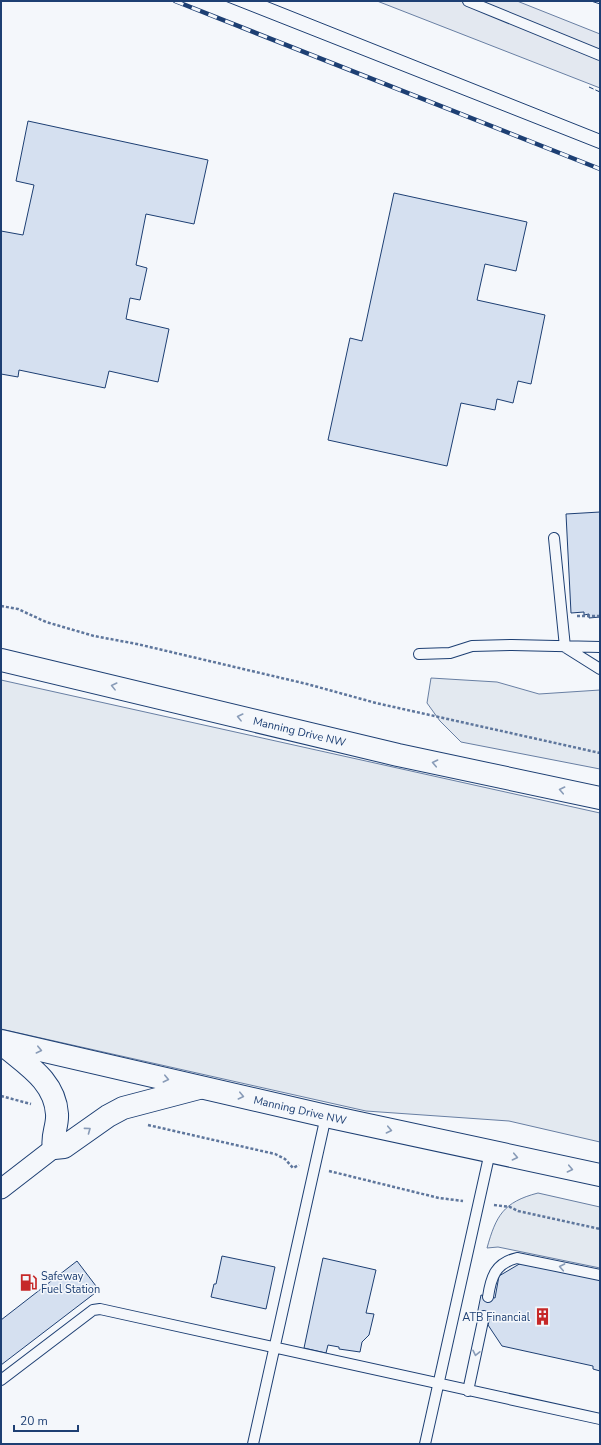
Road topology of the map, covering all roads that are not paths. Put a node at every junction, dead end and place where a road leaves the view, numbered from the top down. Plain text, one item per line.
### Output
1 (468, 1) edge
2 (600, 55) edge
3 (554, 538) dead end
4 (565, 646) junction
5 (600, 647) edge
6 (419, 654) dead end
7 (1, 660) edge
8 (600, 669) edge
9 (600, 798) edge
10 (1, 1042) edge
11 (203, 1087) junction
12 (326, 1116) junction
13 (54, 1148) junction
14 (490, 1152) junction
15 (600, 1175) edge
16 (1, 1189) edge
17 (600, 1275) edge
18 (488, 1297) dead end
19 (484, 1316) dead end
20 (275, 1348) junction
21 (1, 1380) edge
22 (437, 1384) junction
23 (468, 1390) junction
24 (600, 1419) edge
25 (253, 1444) edge
26 (425, 1444) edge

1 - 2 lane
3 - 4 lane
4 - 5 lane
4 - 6 lane
4 - 8 lane
9 -> 7 main road, Manning Drive NW
10 -> 11 main road, Manning Drive NW
10 - 13 main road
11 -> 12 main road, Manning Drive NW
13 -> 11 main road
12 -> 14 main road, Manning Drive NW
12 - 20 lane
13 - 16 street
14 -> 15 main road, Manning Drive NW
14 - 22 lane
17 -> 18 lane
19 -> 23 lane
20 - 21 lane
20 - 22 lane
20 - 25 lane
22 - 23 lane
22 - 26 lane
23 - 24 lane

